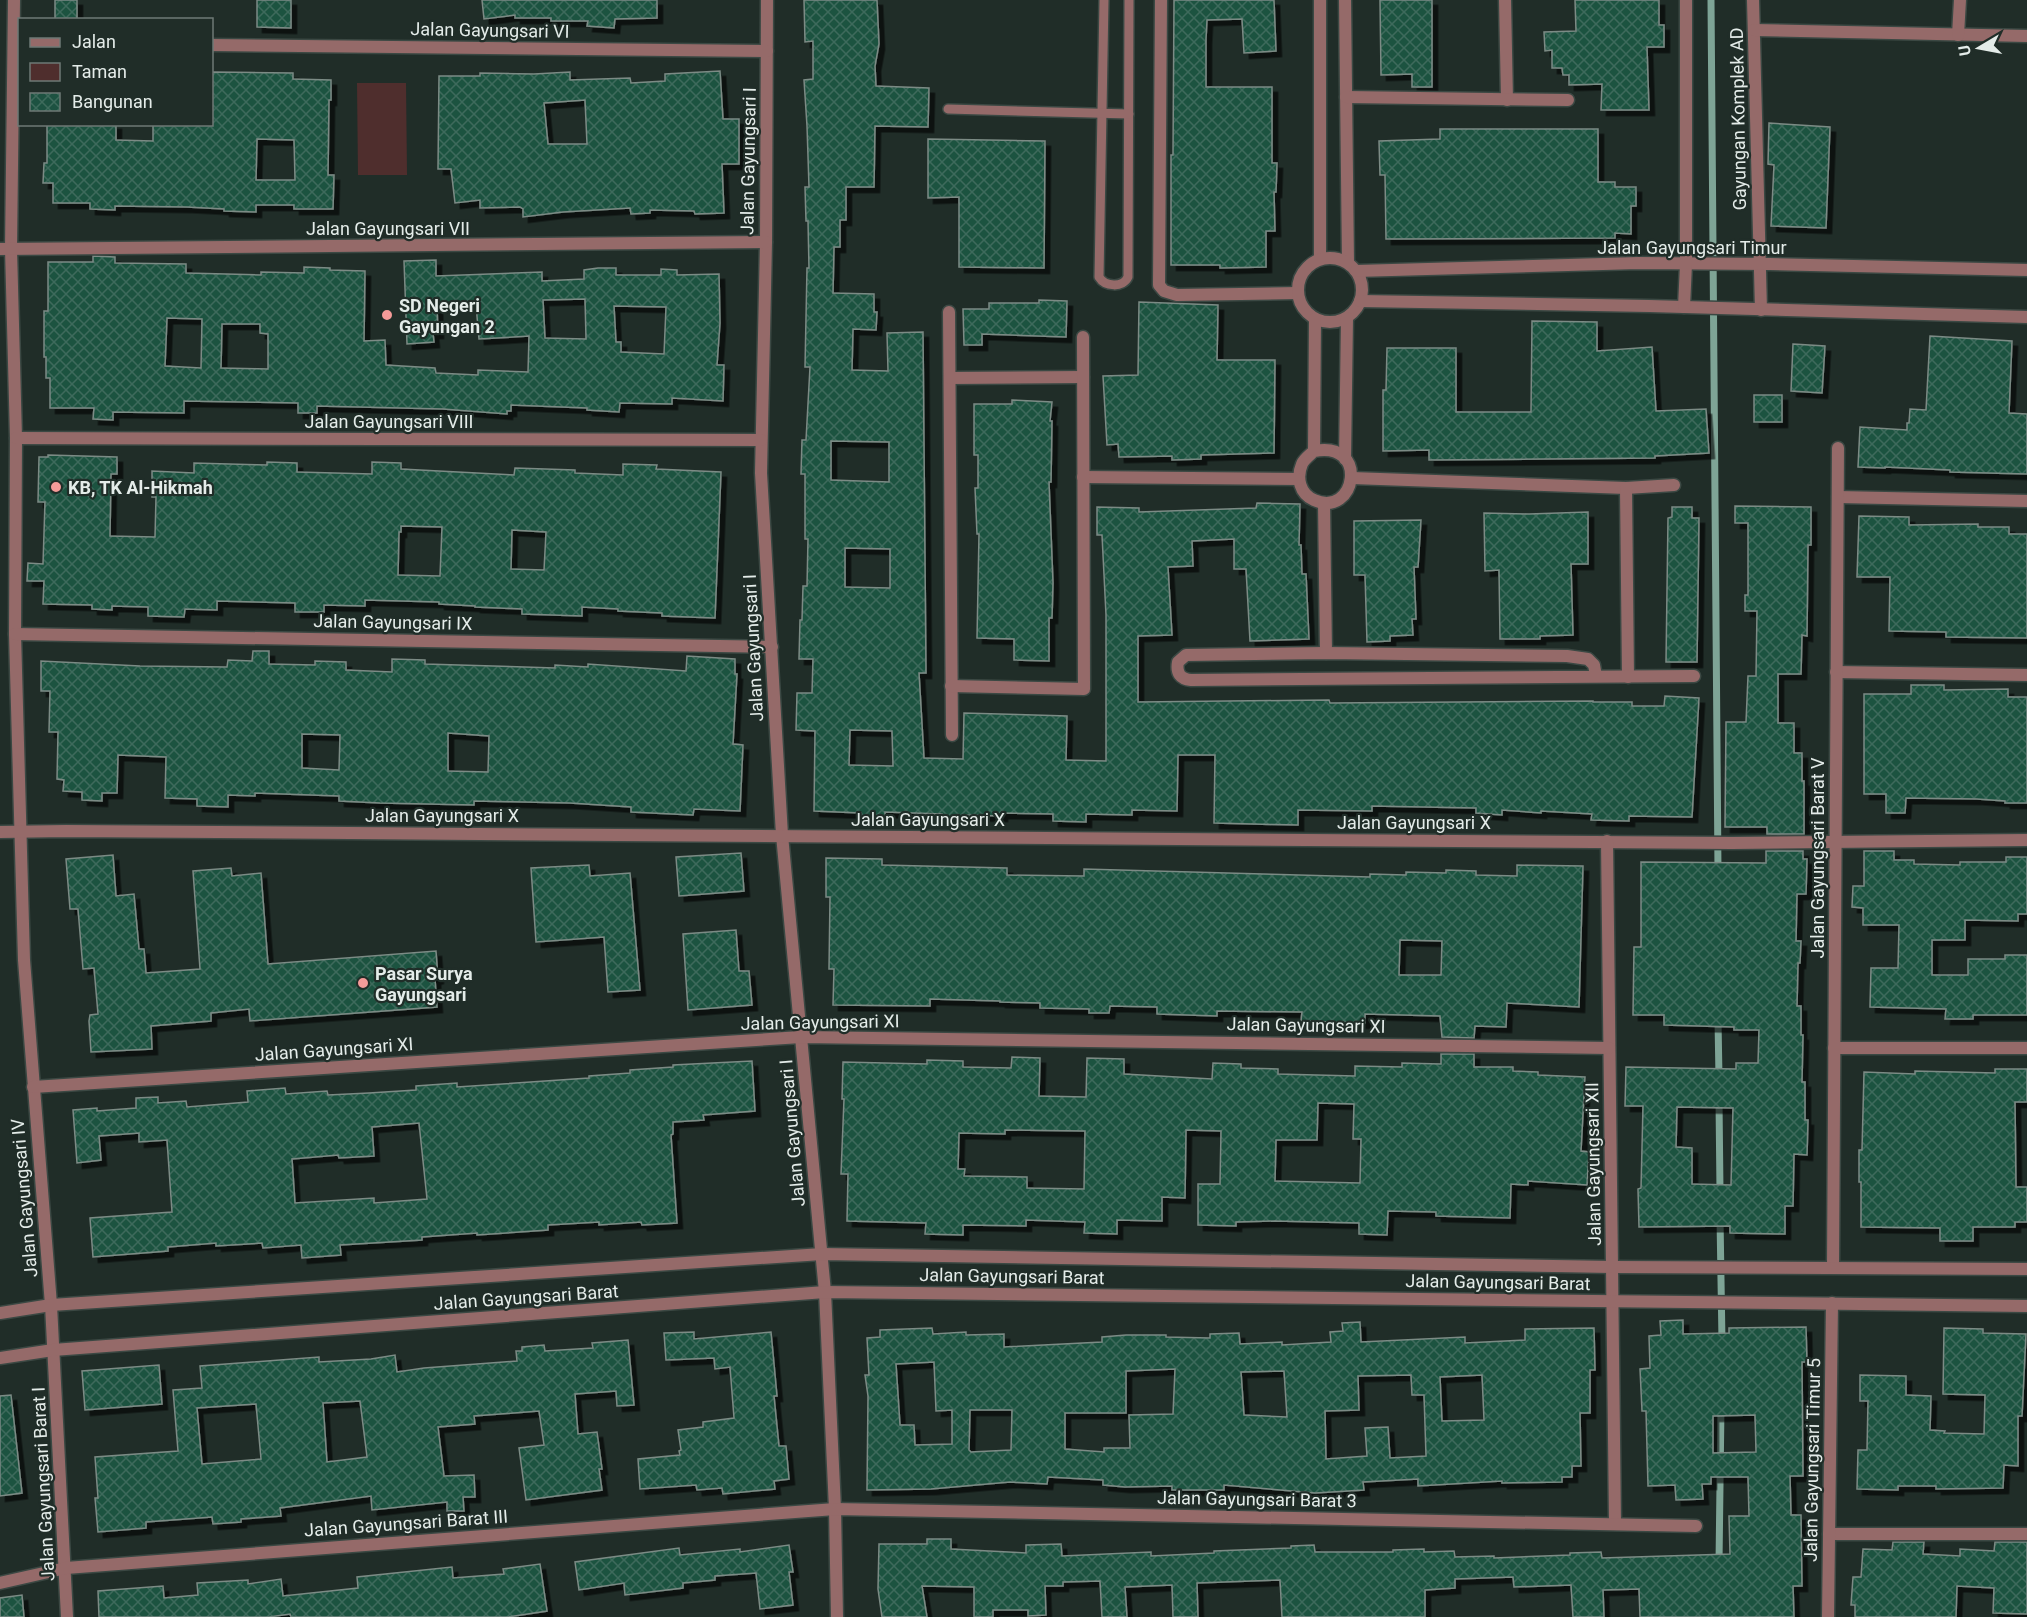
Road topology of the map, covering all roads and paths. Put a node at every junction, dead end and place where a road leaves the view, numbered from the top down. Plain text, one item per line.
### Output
1 (14, 0) edge
2 (767, 0) edge
3 (1104, 0) edge
4 (1129, 0) edge
5 (1161, 0) edge
6 (1320, 0) edge
7 (1345, 0) edge
8 (1505, 0) edge
9 (1686, 0) edge
10 (1753, 0) edge
11 (1960, 0) edge
12 (1754, 30) junction
13 (1958, 35) junction
14 (2027, 36) edge
15 (17, 43) edge
16 (213, 45) edge
17 (767, 51) junction
18 (1346, 97) junction
19 (1507, 100) junction
20 (1568, 100) dead end
21 (948, 109) dead end
22 (1103, 113) junction
23 (1129, 114) junction
24 (766, 243) junction
25 (6, 249) edge
26 (1320, 259) junction
27 (1686, 264) junction
28 (1760, 264) junction
29 (1352, 267) junction
30 (2027, 270) edge
31 (1298, 293) junction
32 (1360, 301) junction
33 (1684, 307) junction
34 (1761, 310) junction
35 (949, 312) dead end
36 (2027, 317) edge
37 (1347, 318) junction
38 (1315, 319) junction
39 (1083, 337) dead end
40 (1083, 377) junction
41 (950, 378) junction
42 (16, 438) junction
43 (761, 440) junction
44 (1838, 448) dead end
45 (1314, 451) junction
46 (1345, 459) junction
47 (1083, 477) junction
48 (1352, 478) junction
49 (1299, 479) junction
50 (1674, 485) dead end
51 (1626, 488) junction
52 (1838, 497) junction
53 (2027, 501) edge
54 (1324, 503) junction
55 (15, 634) junction
56 (772, 647) junction
57 (1326, 653) junction
58 (1836, 672) junction
59 (2027, 675) edge
60 (1596, 676) junction
61 (1694, 676) dead end
62 (1628, 677) junction
63 (951, 686) junction
64 (952, 735) dead end
65 (20, 831) junction
66 (0, 832) edge
67 (782, 836) junction
68 (2027, 840) edge
69 (1607, 841) junction
70 (1835, 843) junction
71 (801, 1037) junction
72 (1609, 1048) junction
73 (1834, 1048) junction
74 (2027, 1048) edge
75 (33, 1087) junction
76 (822, 1254) junction
77 (1612, 1267) junction
78 (1833, 1267) junction
79 (2027, 1269) edge
80 (825, 1292) junction
81 (1612, 1301) junction
82 (1832, 1303) junction
83 (51, 1305) junction
84 (2027, 1306) edge
85 (0, 1313) edge
86 (53, 1350) junction
87 (0, 1358) edge
88 (835, 1509) junction
89 (817, 1510) joint
90 (1615, 1523) junction
91 (1696, 1526) dead end
92 (1829, 1534) junction
93 (2027, 1534) edge
94 (66, 1568) junction
95 (0, 1583) edge
96 (68, 1617) edge
97 (837, 1617) edge
98 (1828, 1617) edge

1 - 15 street, Jalan Gayungsari IV
2 - 17 street, Jalan Gayungsari I
3 - 22 lane
4 - 23 lane
5 - 31 street
6 - 26 street
7 - 18 street
8 - 19 street
9 - 27 street
10 - 12 street, Gayungan Komplek AD
11 - 13 street
12 - 13 street
12 - 28 street, Gayungan Komplek AD
13 - 14 street
15 - 25 street, Jalan Gayungsari IV
16 - 17 street, Jalan Gayungsari VI
17 - 24 street, Jalan Gayungsari I
18 - 19 street
18 - 29 street
19 - 20 street
21 - 22 lane
22 - 23 lane
22 - 23 lane
24 - 25 street, Jalan Gayungsari VII
24 - 43 street, Jalan Gayungsari I
25 - 42 street, Jalan Gayungsari IV
26 - 29 street
26 - 31 street
27 - 28 street, Jalan Gayungsari Timur
27 - 29 street, Jalan Gayungsari Timur
27 - 33 street
28 - 30 street, Jalan Gayungsari Timur
28 - 34 street, Gayungan Komplek AD
29 - 32 street
31 - 38 street
32 - 33 street
32 - 37 street
33 - 34 street
34 - 36 street
35 - 41 street
37 - 38 street
37 - 46 street
38 - 45 street
39 - 40 street
40 - 41 street
40 - 47 street
41 - 63 street
42 - 43 street, Jalan Gayungsari VIII
42 - 55 street, Jalan Gayungsari IV
43 - 56 street, Jalan Gayungsari I
44 - 52 street, Jalan Gayungsari Barat V
45 - 46 street
45 - 49 street
46 - 48 street
47 - 49 street
47 - 63 street
48 - 51 street
48 - 54 street
49 - 54 street
50 - 51 street
51 - 62 street
52 - 53 street
52 - 58 street, Jalan Gayungsari Barat V
54 - 57 street
55 - 56 street, Jalan Gayungsari IX
55 - 65 street, Jalan Gayungsari IV
56 - 67 street, Jalan Gayungsari I
57 - 60 street
57 - 60 street
58 - 59 street
58 - 70 street, Jalan Gayungsari Barat V
60 - 62 street
61 - 62 street
63 - 64 street
65 - 66 street, Jalan Gayungsari X
65 - 67 street, Jalan Gayungsari X
65 - 75 street, Jalan Gayungsari IV
67 - 69 street, Jalan Gayungsari X
67 - 71 street, Jalan Gayungsari I
68 - 70 street, Jalan Gayungsari X
69 - 70 street, Jalan Gayungsari X
69 - 72 street, Jalan Gayungsari XII
70 - 73 street, Jalan Gayungsari Barat V
71 - 72 street, Jalan Gayungsari XI
71 - 75 street, Jalan Gayungsari XI
71 - 76 street, Jalan Gayungsari I
72 - 77 street, Jalan Gayungsari XII
73 - 74 street
73 - 78 street, Jalan Gayungsari Barat V
75 - 83 street, Jalan Gayungsari IV
76 - 77 street, Jalan Gayungsari Barat
76 - 80 street, Jalan Gayungsari I
76 - 83 street, Jalan Gayungsari Barat
77 - 78 street, Jalan Gayungsari Barat
77 - 81 street, Jalan Gayungsari XII
78 - 79 street, Jalan Gayungsari Barat
80 - 81 street, Jalan Gayungsari Barat
80 - 86 street, Jalan Gayungsari Barat
80 - 88 street
81 - 82 street, Jalan Gayungsari Barat
81 - 90 street, Jalan Gayungsari XII
82 - 84 street, Jalan Gayungsari Barat
82 - 92 street, Jalan Gayungsari Timur 5
83 - 85 street, Jalan Gayungsari Barat
83 - 86 street, Jalan Gayungsari IV
86 - 87 street, Jalan Gayungsari Barat
86 - 94 street, Jalan Gayungsari Barat I
88 - 89 street, Jalan Gayungsari Barat 3
88 - 90 street, Jalan Gayungsari Barat 3
88 - 97 street
89 - 94 street, Jalan Gayungsari Barat III
90 - 91 street, Jalan Gayungsari Barat 3
92 - 93 street
92 - 98 street, Jalan Gayungsari Timur 5
94 - 95 street, Jalan Gayungsari Barat III
94 - 96 street, Jalan Gayungsari Barat I

